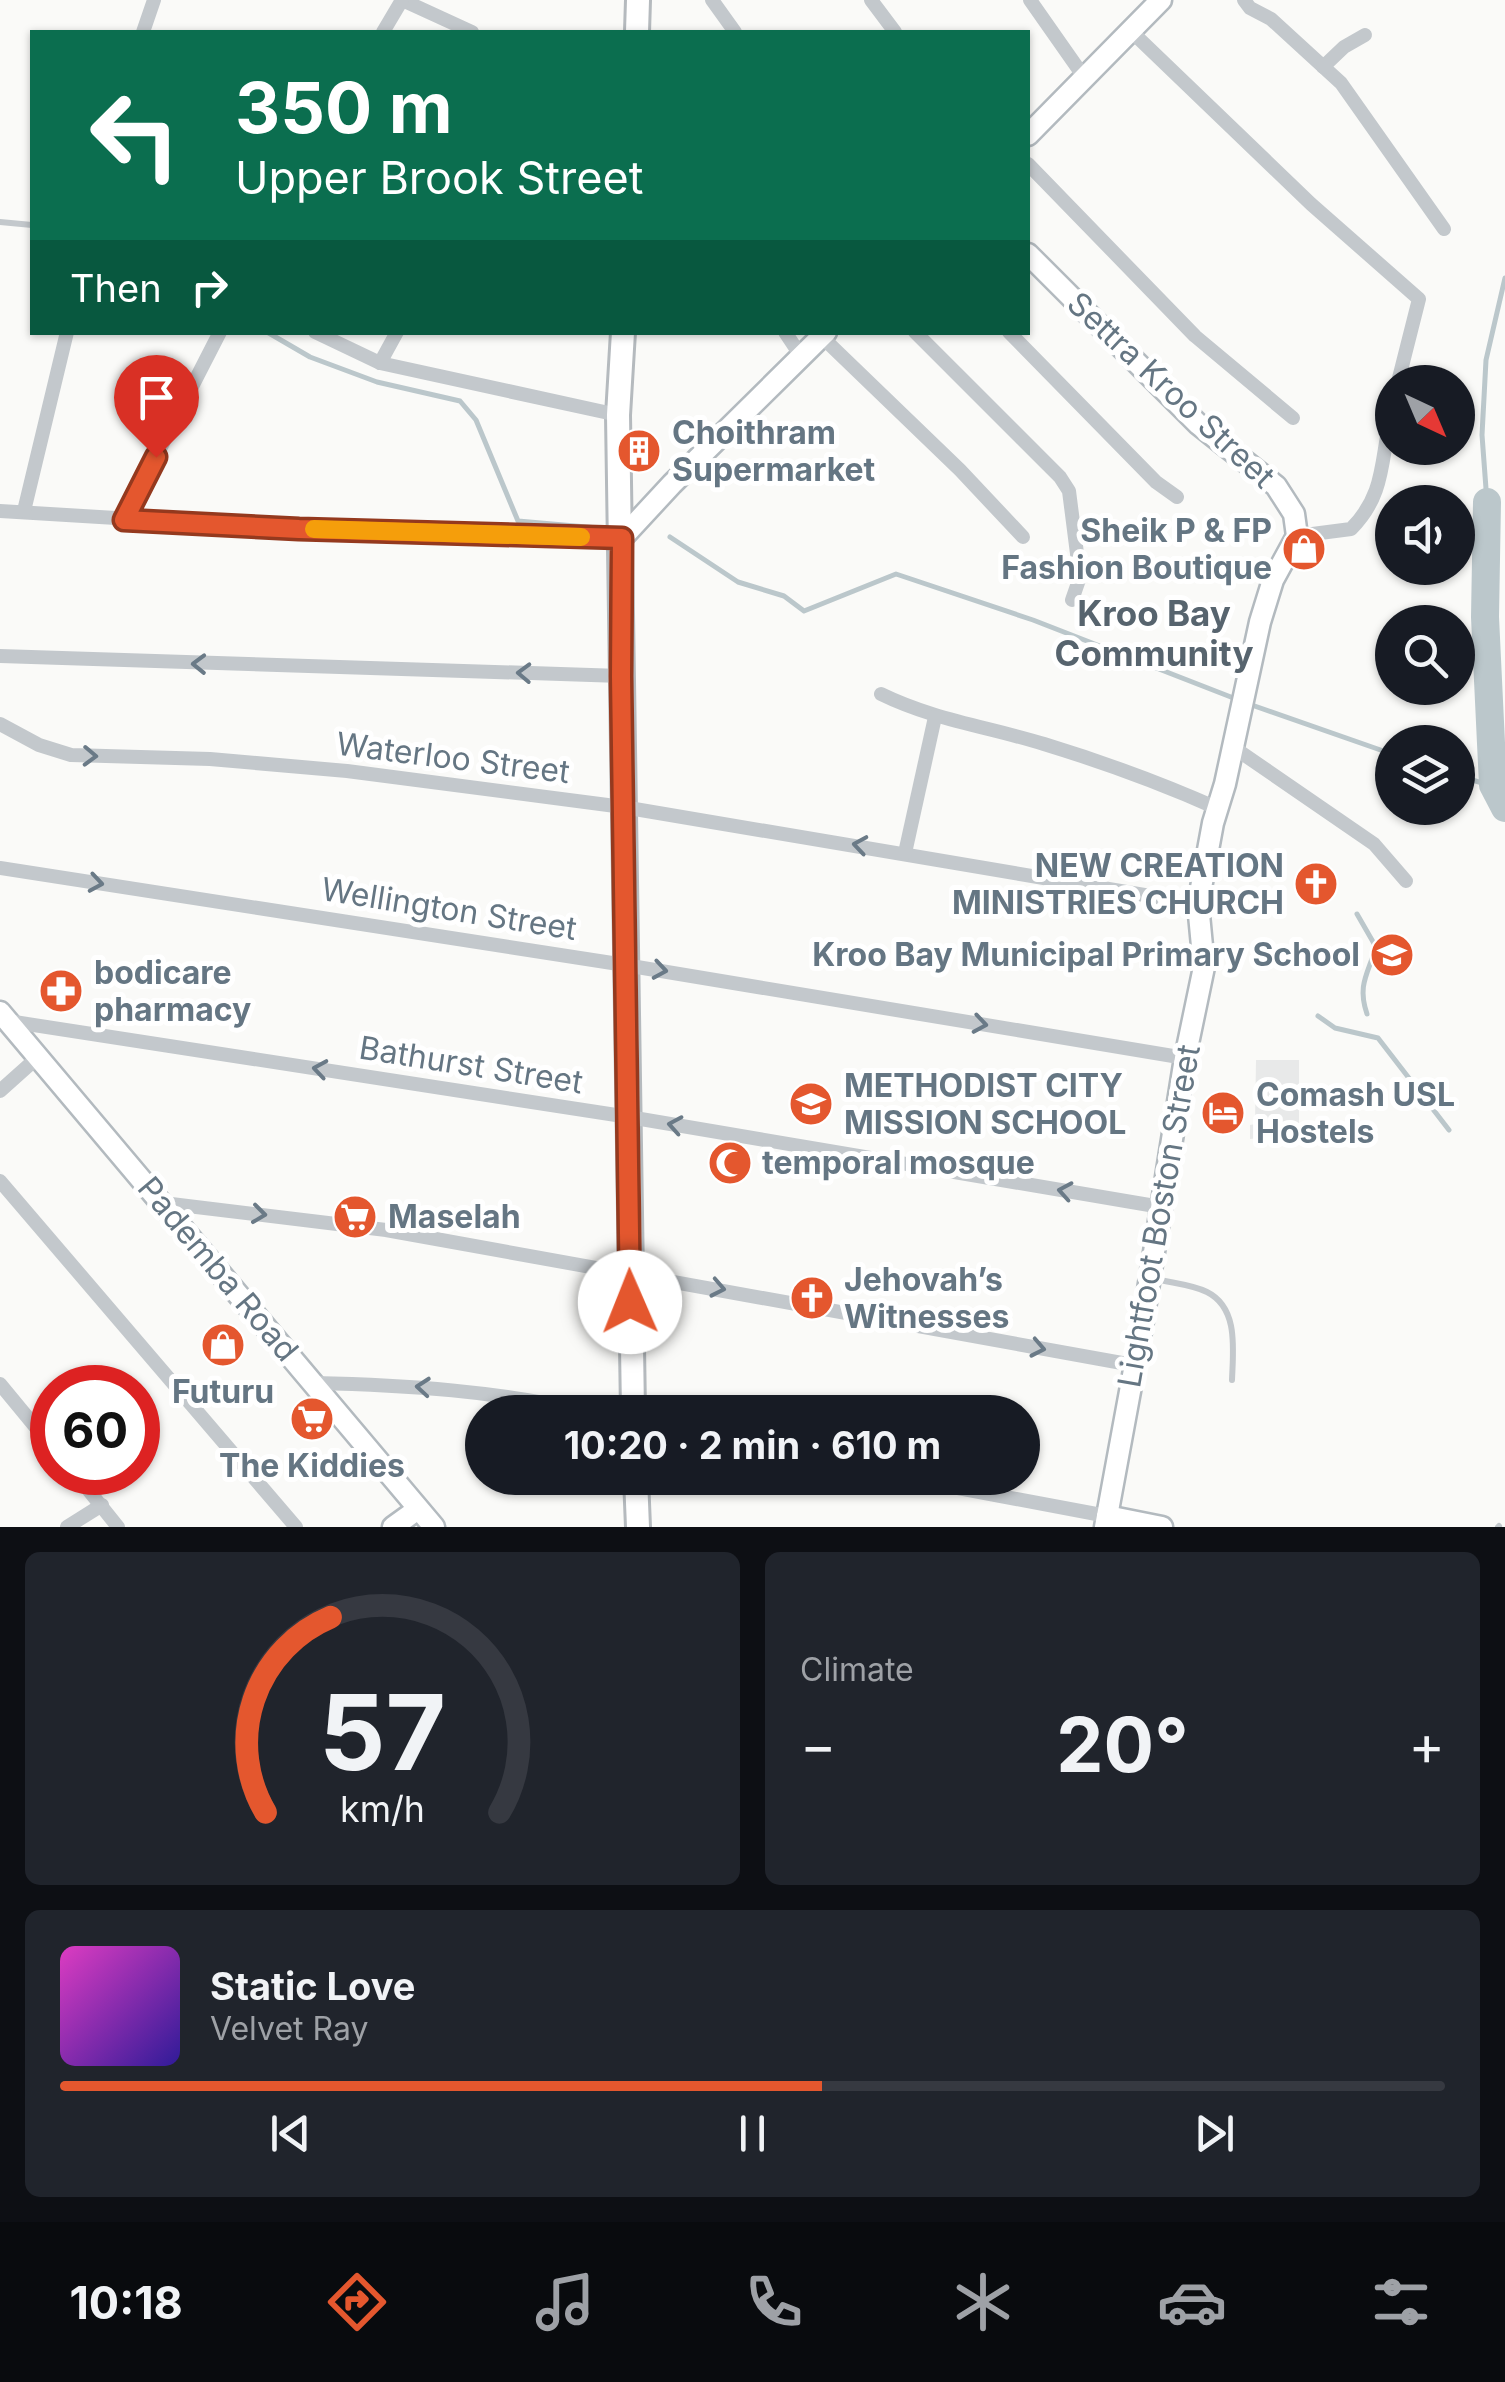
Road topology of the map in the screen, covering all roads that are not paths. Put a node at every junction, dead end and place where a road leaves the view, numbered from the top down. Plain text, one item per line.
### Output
1 (154, 0) edge
2 (402, 0) edge
3 (638, 0) edge
4 (712, 0) edge
5 (871, 0) edge
6 (1030, 0) edge
7 (1162, 0) edge
8 (1244, 0) edge
9 (144, 30) edge
10 (384, 30) edge
11 (468, 30) edge
12 (637, 30) edge
13 (734, 30) edge
14 (894, 30) edge
15 (1132, 32) junction
16 (1365, 35) dead end
17 (1322, 67) junction
18 (1084, 77) junction
19 (1030, 134) edge
20 (1030, 166) edge
21 (0, 222) edge
22 (30, 225) edge
23 (1444, 229) dead end
24 (1030, 256) edge
25 (65, 335) edge
26 (218, 335) edge
27 (321, 335) edge
28 (395, 335) edge
29 (623, 335) edge
30 (787, 335) edge
31 (824, 335) edge
32 (918, 335) edge
33 (1012, 335) edge
34 (802, 356) junction
35 (380, 363) junction
36 (1402, 365) edge
37 (618, 415) junction
38 (1293, 418) dead end
39 (1385, 465) edge
40 (1177, 497) dead end
41 (0, 511) edge
42 (24, 511) junction
43 (124, 520) junction
44 (1298, 536) junction
45 (622, 538) junction
46 (1023, 538) dead end
47 (1072, 600) dead end
48 (0, 656) edge
49 (621, 676) junction
50 (881, 694) dead end
51 (935, 716) junction
52 (0, 724) edge
53 (1232, 746) junction
54 (623, 807) junction
55 (1218, 809) junction
56 (904, 852) junction
57 (0, 868) edge
58 (1406, 881) dead end
59 (1198, 904) junction
60 (626, 965) junction
61 (4, 1016) edge
62 (38, 1056) junction
63 (1184, 1058) junction
64 (0, 1090) edge
65 (629, 1117) junction
66 (0, 1181) edge
67 (162, 1203) junction
68 (1161, 1207) junction
69 (629, 1272) junction
70 (1150, 1278) junction
71 (1134, 1365) junction
72 (1232, 1380) dead end
73 (314, 1383) junction
74 (0, 1384) edge
75 (491, 1395) edge
76 (633, 1395) edge
77 (30, 1420) edge
78 (94, 1495) edge
79 (637, 1495) edge
80 (983, 1495) edge
81 (102, 1505) junction
82 (418, 1508) junction
83 (1106, 1522) edge
84 (67, 1527) edge
85 (118, 1527) edge
86 (296, 1527) edge
87 (393, 1527) edge
88 (434, 1527) edge
89 (638, 1527) edge
90 (1162, 1527) edge

1 - 9 street
2 - 10 street
2 - 11 street
3 - 12 main road
4 - 13 street
5 - 14 street
6 - 18 street
7 - 15 main road
8 - 17 street
15 - 18 main road
15 - 36 street
16 - 17 street
17 - 23 street
18 - 19 main road
20 - 38 street
21 - 22 lane
24 - 44 main road, Settra Kroo Street
25 - 42 street
26 - 43 street
27 - 35 street
28 - 35 street
29 - 37 main road
30 - 34 street
31 - 34 main road
31 - 46 street
32 - 47 street
33 - 40 street
34 - 45 main road
35 - 37 street
37 - 45 main road
39 - 44 street
41 - 42 street
42 - 43 street
43 - 45 street
44 - 53 main road, Lightfoot Boston Street
45 - 49 main road
49 -> 48 street
49 - 54 main road
50 - 51 street
51 - 55 street
51 - 56 street
52 -> 54 street, Waterloo Street
53 - 55 main road, Lightfoot Boston Street
53 - 58 street
56 -> 54 street, Waterloo Street
54 - 60 main road
55 - 59 main road, Lightfoot Boston Street
56 - 59 street, Waterloo Street
57 -> 60 street, Wellington Street
59 - 63 main road, Lightfoot Boston Street
60 -> 63 street, Wellington Street
60 - 65 main road
61 - 62 main road, Pademba Road
65 -> 61 street, Bathurst Street
62 - 64 street
62 - 67 main road, Pademba Road
63 - 68 main road, Lightfoot Boston Street
68 -> 65 street, Bathurst Street
65 - 69 main road
66 - 86 street
67 -> 69 street
67 - 73 main road, Pademba Road
68 - 70 main road, Lightfoot Boston Street
69 -> 71 street
69 - 76 main road
70 - 71 main road, Lightfoot Boston Street
70 - 72 lane
71 - 83 main road, Lightfoot Boston Street
75 -> 73 street
73 - 82 main road, Pademba Road
74 - 77 street
78 - 81 street
79 - 89 main road
80 - 83 street
81 - 84 street
81 - 85 street
82 - 87 main road
82 - 88 main road, Pademba Road
83 - 90 main road

